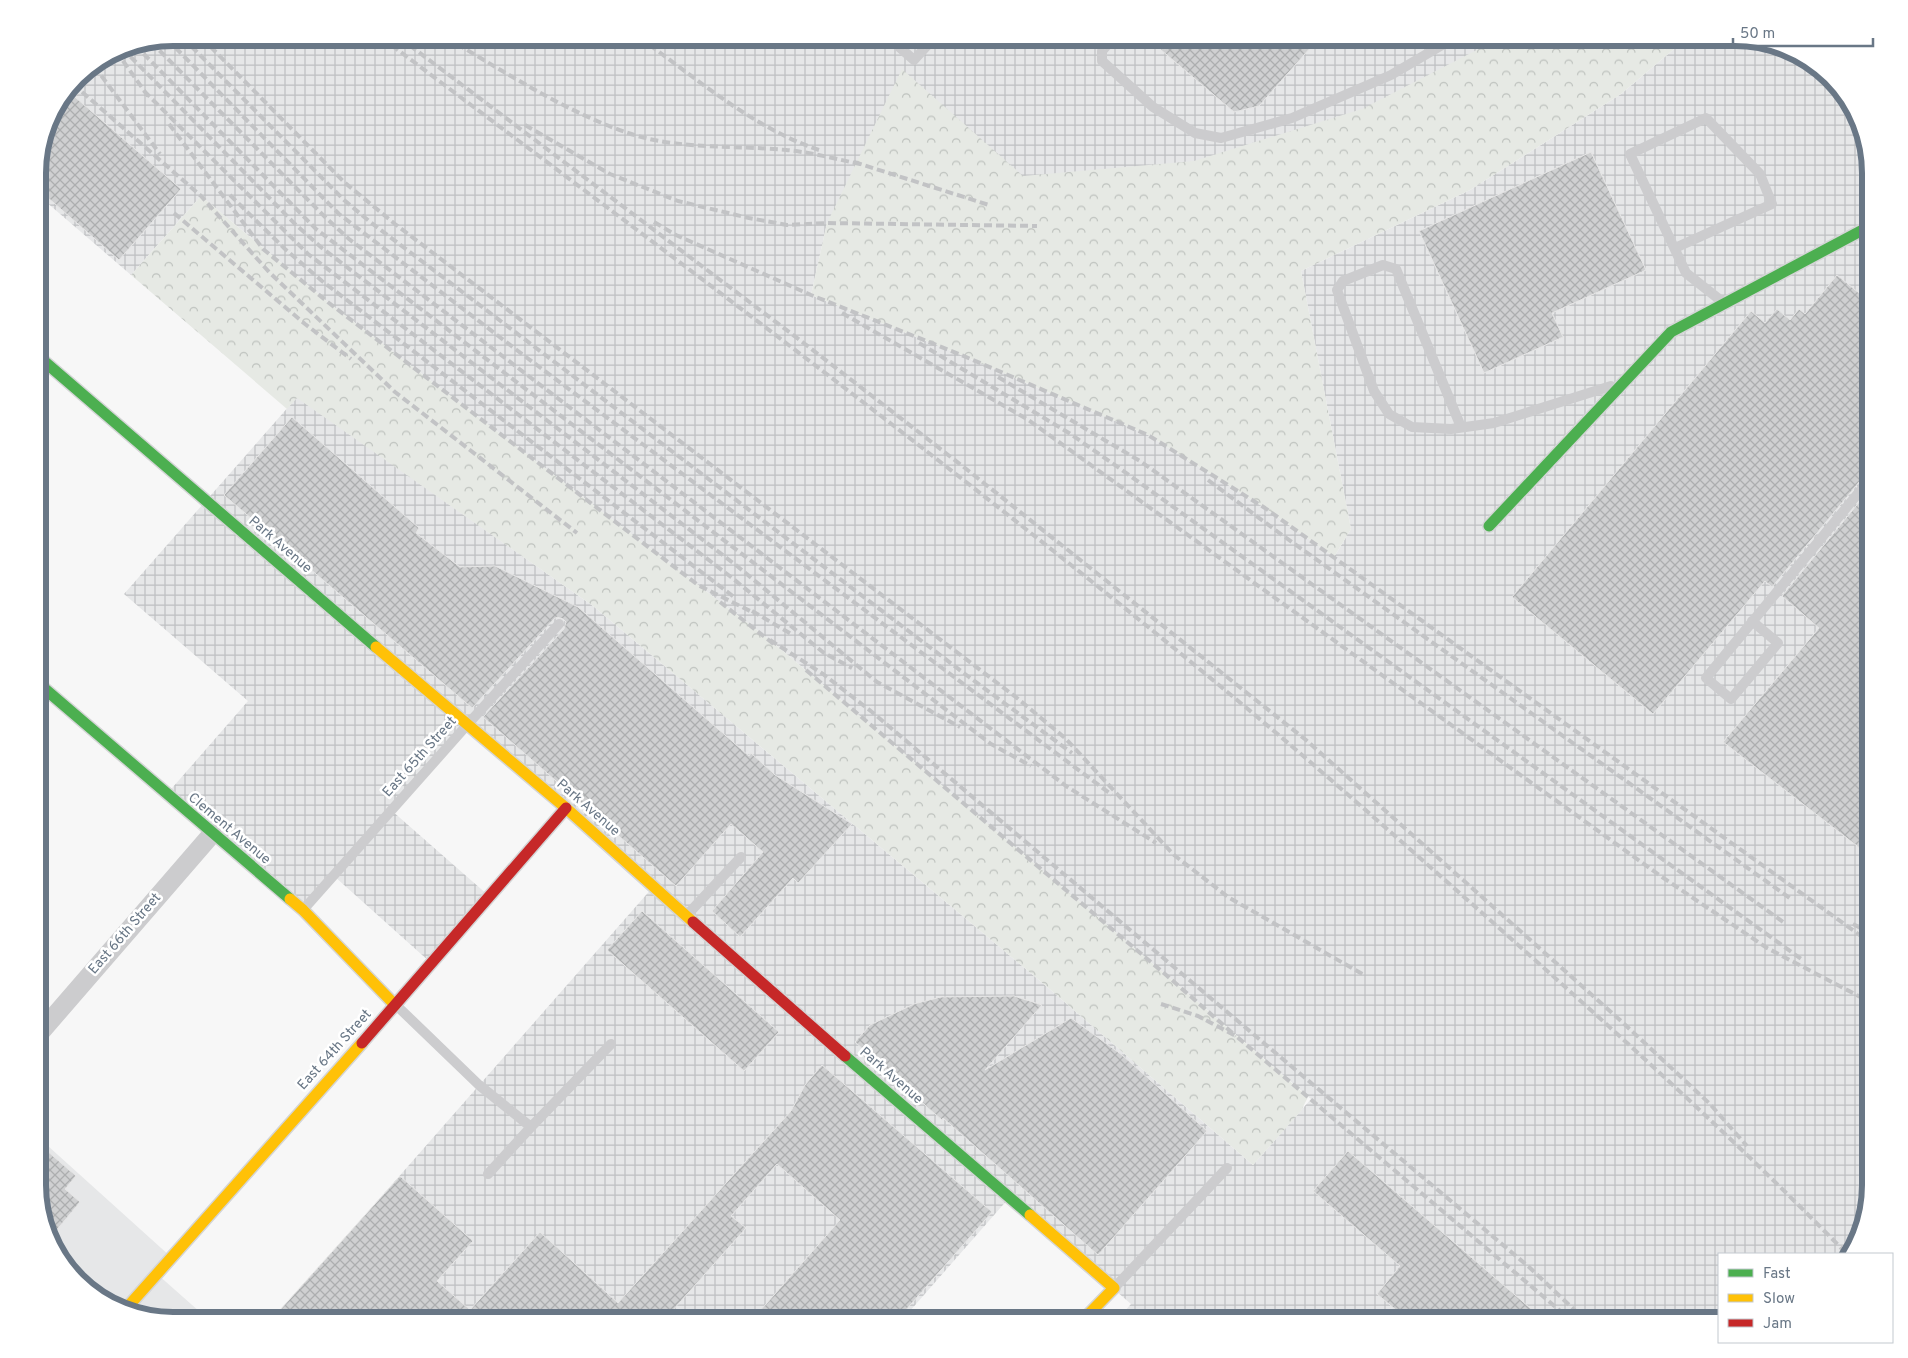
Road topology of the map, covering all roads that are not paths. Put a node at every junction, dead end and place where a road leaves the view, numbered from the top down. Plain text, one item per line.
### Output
1 (897, 46) edge
2 (927, 46) edge
3 (1106, 46) edge
4 (1441, 46) edge
5 (1862, 230) edge
6 (1675, 248) junction
7 (1725, 303) junction
8 (47, 364) edge
9 (1624, 382) junction
10 (1461, 427) junction
11 (1862, 489) edge
12 (1490, 526) dead end
13 (1752, 621) junction
14 (559, 624) dead end
15 (47, 691) edge
16 (467, 725) junction
17 (566, 808) junction
18 (212, 834) junction
19 (741, 857) dead end
20 (303, 910) junction
21 (686, 916) junction
22 (395, 1005) junction
23 (47, 1024) edge
24 (611, 1044) dead end
25 (531, 1127) junction
26 (1227, 1168) dead end
27 (488, 1174) dead end
28 (1114, 1288) junction
29 (129, 1304) edge
30 (1091, 1312) edge

1 - 2 lane
3 - 4 lane
5 - 7 street
6 - 6 lane
6 - 7 lane
7 - 9 street
8 - 16 street, Park Avenue
9 - 10 lane
9 - 12 street
10 - 10 lane
11 - 13 lane
13 - 13 lane
14 - 16 lane, East 65th Street
15 - 18 street, Clement Avenue
16 - 17 street, Park Avenue
16 - 20 lane, East 65th Street
17 - 21 street, Park Avenue
17 - 22 street, East 64th Street
18 - 20 street, Clement Avenue
18 - 23 street, East 66th Street
19 - 21 lane
20 - 22 street, Clement Avenue
21 - 28 street, Park Avenue
22 - 25 lane
22 - 29 street, East 64th Street
24 - 25 lane
25 - 27 lane
26 - 28 lane
28 - 30 street

